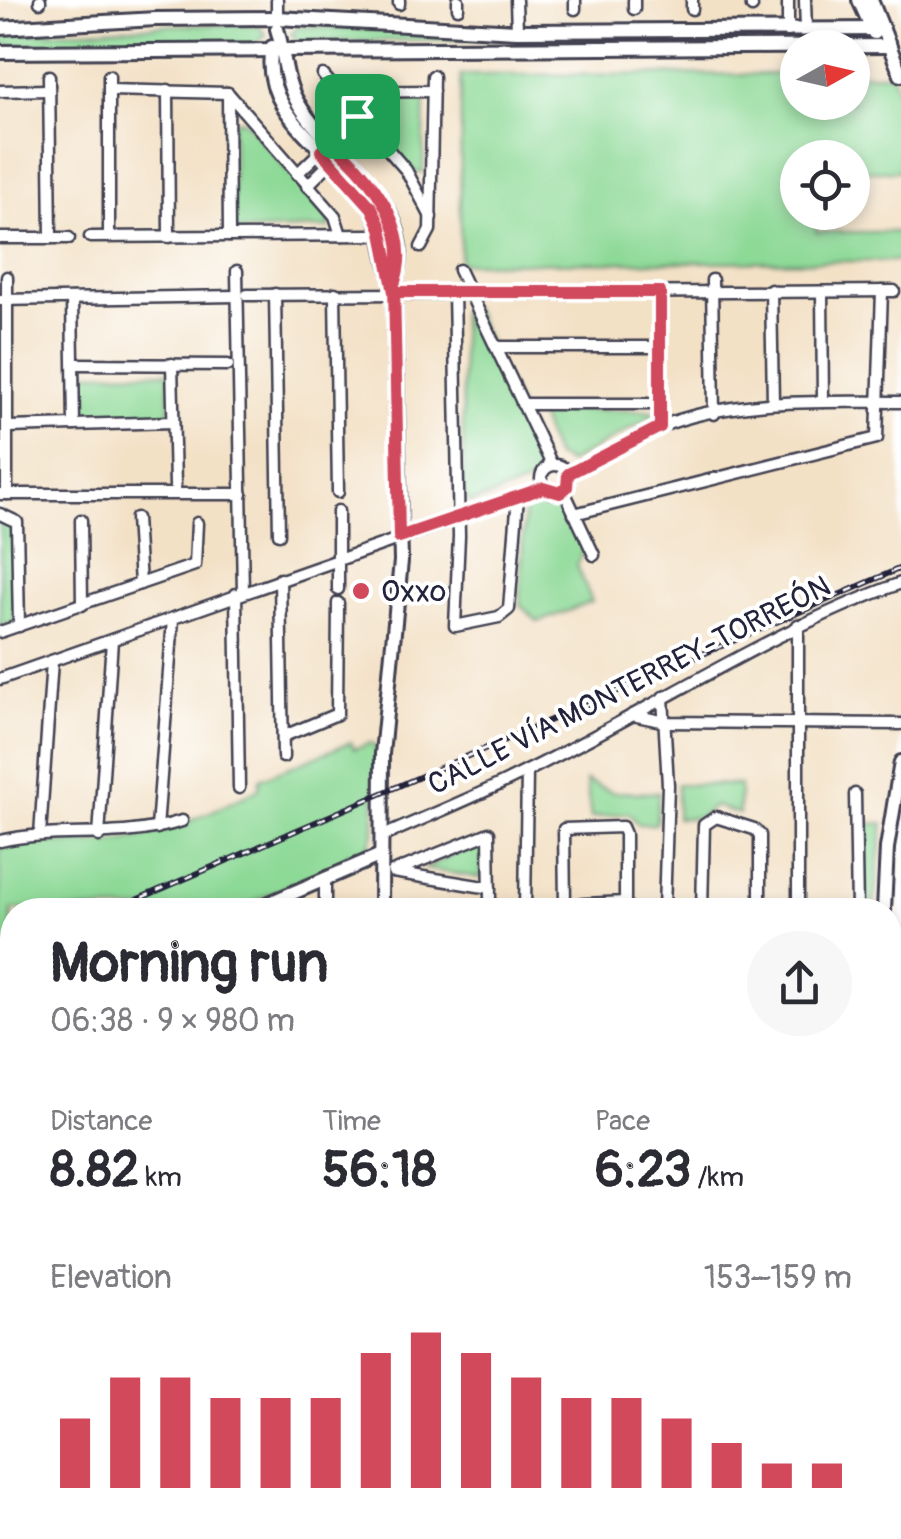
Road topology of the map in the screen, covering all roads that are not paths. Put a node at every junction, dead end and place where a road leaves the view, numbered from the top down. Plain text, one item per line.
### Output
1 (277, 0) edge
2 (516, 0) edge
3 (788, 0) edge
4 (805, 0) edge
5 (864, 3) edge
6 (277, 24) junction
7 (0, 28) edge
8 (878, 29) junction
9 (517, 30) junction
10 (780, 30) edge
11 (788, 30) edge
12 (806, 30) edge
13 (850, 30) joint
14 (780, 47) edge
15 (870, 47) edge
16 (886, 47) junction
17 (516, 48) junction
18 (0, 52) edge
19 (277, 52) junction
20 (900, 71) edge
21 (323, 75) dead end
22 (50, 76) dead end
23 (109, 76) dead end
24 (433, 76) dead end
25 (50, 90) junction
26 (109, 90) junction
27 (168, 90) junction
28 (432, 90) junction
29 (0, 91) edge
30 (335, 92) junction
31 (228, 93) junction
32 (357, 116) junction
33 (367, 127) junction
34 (326, 146) junction
35 (337, 156) junction
36 (297, 174) junction
37 (307, 186) junction
38 (430, 217) junction
39 (341, 235) junction
40 (372, 235) dead end
41 (228, 236) junction
42 (110, 237) junction
43 (169, 237) junction
44 (0, 238) edge
45 (50, 238) junction
46 (69, 238) dead end
47 (90, 238) dead end
48 (422, 248) dead end
49 (460, 270) dead end
50 (237, 271) dead end
51 (7, 277) dead end
52 (712, 286) junction
53 (394, 288) junction
54 (772, 290) junction
55 (894, 291) dead end
56 (454, 292) junction
57 (472, 292) junction
58 (660, 292) junction
59 (822, 292) junction
60 (882, 292) junction
61 (335, 293) junction
62 (275, 294) junction
63 (242, 296) junction
64 (72, 299) junction
65 (4, 300) edge
66 (660, 346) junction
67 (496, 347) junction
68 (74, 364) junction
69 (172, 364) junction
70 (228, 365) dead end
71 (822, 402) junction
72 (881, 402) junction
73 (901, 402) edge
74 (773, 403) junction
75 (522, 404) junction
76 (660, 404) junction
77 (714, 414) junction
78 (173, 422) junction
79 (74, 425) junction
80 (9, 426) junction
81 (660, 427) junction
82 (552, 465) junction
83 (568, 474) junction
84 (174, 485) dead end
85 (543, 488) junction
86 (564, 490) junction
87 (338, 492) dead end
88 (3, 494) edge
89 (242, 494) junction
90 (518, 496) junction
91 (338, 511) dead end
92 (0, 514) edge
93 (574, 514) junction
94 (456, 517) junction
95 (136, 518) dead end
96 (81, 520) dead end
97 (197, 523) dead end
98 (278, 534) dead end
99 (399, 537) junction
100 (594, 555) dead end
101 (339, 558) junction
102 (280, 579) junction
103 (901, 583) edge
104 (140, 584) junction
105 (338, 589) dead end
106 (239, 593) junction
107 (338, 603) dead end
108 (82, 605) junction
109 (173, 618) junction
110 (798, 625) junction
111 (19, 626) junction
112 (0, 632) edge
113 (112, 640) junction
114 (52, 660) junction
115 (0, 679) edge
116 (663, 698) junction
117 (631, 715) junction
118 (666, 722) junction
119 (800, 723) junction
120 (901, 724) edge
121 (284, 736) junction
122 (284, 757) dead end
123 (901, 762) edge
124 (527, 771) junction
125 (239, 788) dead end
126 (855, 794) dead end
127 (182, 821) dead end
128 (157, 828) junction
129 (40, 835) junction
130 (99, 836) junction
131 (381, 836) junction
132 (0, 841) edge
133 (381, 855) junction
134 (387, 872) junction
135 (325, 882) junction
136 (288, 898) edge
137 (325, 898) edge
138 (383, 898) edge
139 (525, 898) edge
140 (565, 898) edge
141 (625, 898) edge
142 (664, 898) edge
143 (702, 898) edge
144 (760, 898) edge
145 (798, 898) edge
146 (857, 898) edge
147 (885, 898) edge

1 - 6 street
2 - 9 street
3 - 11 street
4 - 12 street
5 - 8 street
5 - 13 street
6 - 7 street
6 - 9 street
6 - 19 street
8 - 13 street
8 - 16 street
9 - 10 street
9 - 17 street
14 - 17 street
15 - 16 street
16 - 20 street
17 - 19 street
18 - 19 street
19 - 34 street
21 - 30 street
22 - 25 street
23 - 26 street
24 - 28 street
25 - 29 street
25 - 45 street
26 - 27 street
26 - 42 street
27 - 31 street
27 - 43 street
28 - 30 street
28 - 38 street
30 - 32 street
31 - 36 street
31 - 41 street
32 - 33 street
32 - 34 street
33 - 35 street
33 - 38 street
34 - 35 street
34 - 36 street
35 - 37 street
35 - 53 street
36 - 37 street
37 - 39 street
38 - 48 street
39 - 40 street
39 - 41 street
41 - 43 street
42 - 43 street
42 - 47 street
44 - 45 street
45 - 46 street
49 - 57 street
50 - 63 street
51 - 65 street
52 - 54 street
52 - 58 street
52 - 77 street
53 - 56 street
53 - 61 street
53 - 99 street
54 - 59 street
54 - 74 street
55 - 60 street
56 - 57 street
56 - 94 street
57 - 58 street
57 - 67 street
58 - 66 street
59 - 60 street
59 - 71 street
60 - 72 street
61 - 62 street
61 - 87 street
62 - 63 street
62 - 98 street
63 - 64 street
63 - 89 street
64 - 65 street
64 - 68 street
65 - 80 street
66 - 67 street
66 - 76 street
67 - 75 street
68 - 69 street
68 - 79 street
69 - 70 street
69 - 78 street
71 - 72 street
71 - 74 street
72 - 73 street
72 - 93 street
74 - 77 street
75 - 76 street
75 - 82 street
76 - 81 street
77 - 81 street
78 - 79 street
78 - 84 street
79 - 80 street
80 - 88 street
81 - 83 street
82 - 83 street
82 - 85 street
83 - 86 street
85 - 86 street
85 - 90 street
86 - 93 street
88 - 89 street
89 - 106 street
90 - 94 street
90 - 94 street
91 - 101 street
92 - 111 street
93 - 100 street
94 - 99 street
95 - 104 street
96 - 108 street
97 - 104 street
99 - 101 street
99 - 131 street
101 - 102 street
101 - 105 street
102 - 106 street
102 - 121 street
103 - 110 street, CALLE VÍA MONTERREY-TORREÓN
104 - 108 street
106 - 109 street
106 - 125 street
107 - 121 street
108 - 111 street
109 - 113 street
109 - 128 street
110 - 116 street, CALLE VÍA MONTERREY-TORREÓN
110 - 119 street
111 - 112 street
113 - 114 street
113 - 130 street
114 - 115 street
114 - 129 street
116 - 117 street, CALLE VÍA MONTERREY-TORREÓN
116 - 118 street
117 - 118 street
117 - 124 street, CALLE VÍA MONTERREY-TORREÓN
118 - 119 street
118 - 142 street
119 - 120 street
119 - 145 street
121 - 122 street
123 - 147 street
124 - 131 street, CALLE VÍA MONTERREY-TORREÓN
124 - 139 street
126 - 146 street
127 - 128 street
128 - 130 street
129 - 130 street
129 - 132 street
131 - 133 street
133 - 134 street
133 - 135 street
134 - 134 street
134 - 138 street
135 - 136 street
135 - 137 street
140 - 141 street
143 - 144 street

